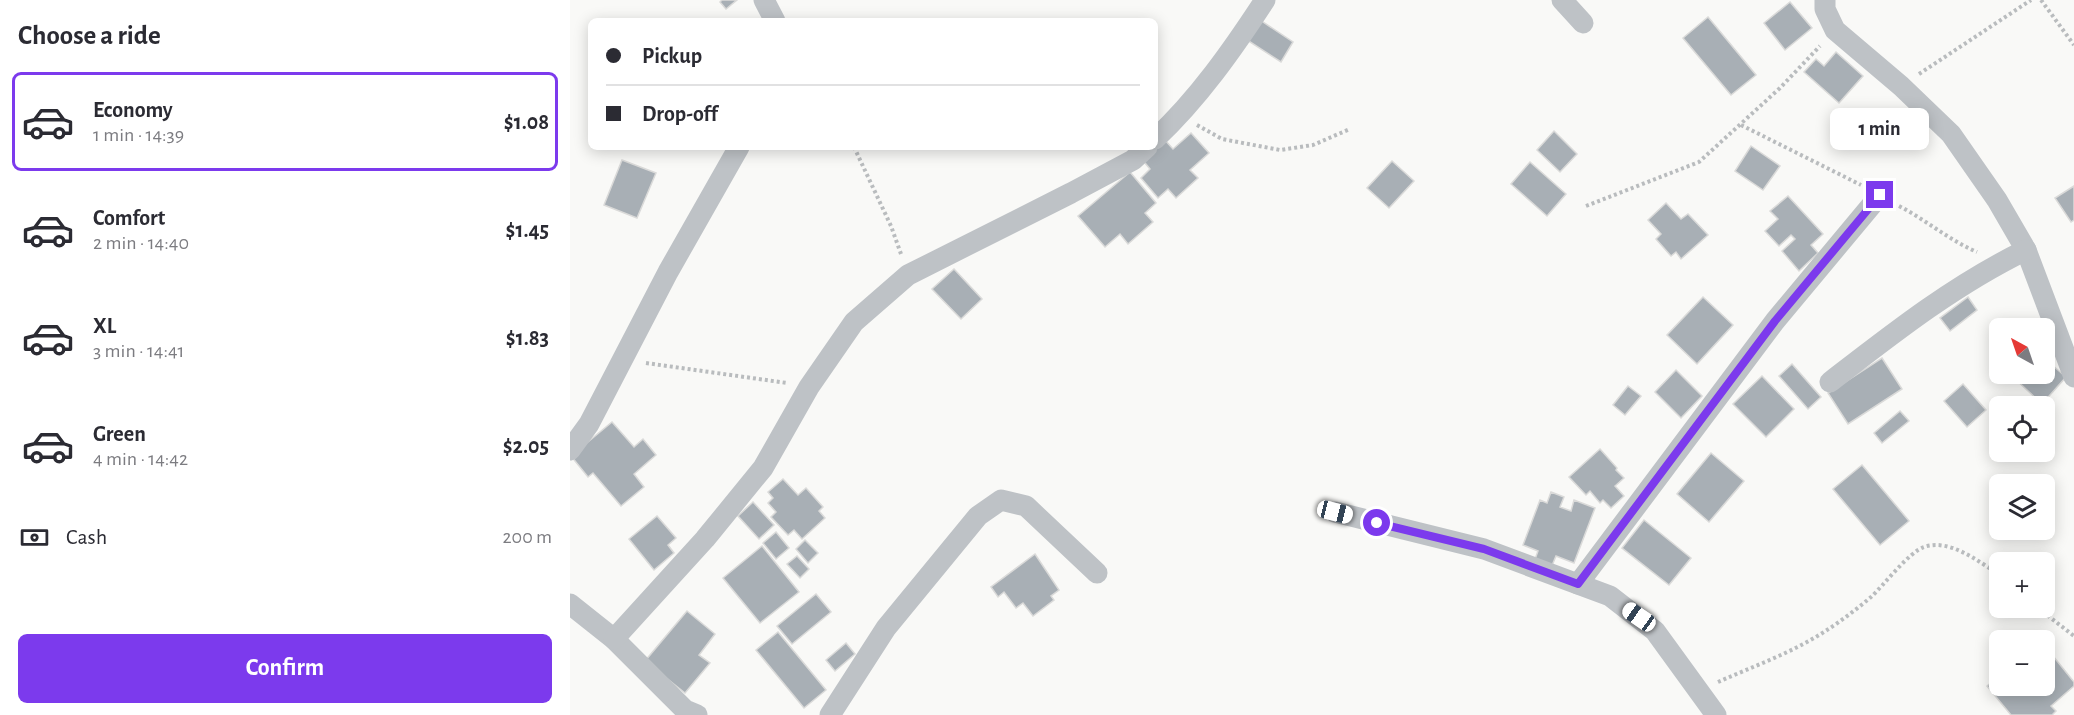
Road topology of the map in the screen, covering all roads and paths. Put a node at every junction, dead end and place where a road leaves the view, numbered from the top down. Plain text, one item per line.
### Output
1 (764, 0) edge
2 (1265, 0) edge
3 (1562, 0) edge
4 (1825, 0) edge
5 (2031, 0) edge
6 (2041, 0) edge
7 (773, 18) edge
8 (1583, 23) dead end
9 (1835, 30) junction
10 (2074, 45) edge
11 (1901, 86) junction
12 (1180, 116) junction
13 (1350, 129) dead end
14 (1158, 136) edge
15 (737, 150) edge
16 (855, 150) edge
17 (1144, 150) edge
18 (1880, 195) dead end
19 (1586, 206) dead end
20 (2026, 250) junction
21 (908, 275) junction
22 (623, 359) junction
23 (2074, 377) edge
24 (1830, 382) dead end
25 (809, 387) junction
26 (570, 450) edge
27 (1335, 512) dead end
28 (1989, 568) edge
29 (1097, 573) dead end
30 (1578, 584) junction
31 (570, 604) edge
32 (2051, 618) edge
33 (2074, 636) edge
34 (614, 639) junction
35 (1699, 691) junction
36 (697, 715) edge
37 (831, 715) edge
38 (1716, 715) edge

1 - 7 street
2 - 12 street
3 - 8 street
4 - 9 street
5 - 11 path
6 - 10 path
9 - 11 street
9 - 19 path
11 - 20 street
12 - 13 path
12 - 14 street
15 - 22 street
16 - 21 path
17 - 21 street
18 - 30 street
20 - 23 street
20 - 24 street
21 - 25 street
22 - 25 path
22 - 26 street
25 - 34 street
27 - 30 street
28 - 35 path
29 - 37 street
30 - 35 street
31 - 34 street
32 - 33 path
34 - 36 street
35 - 38 street

